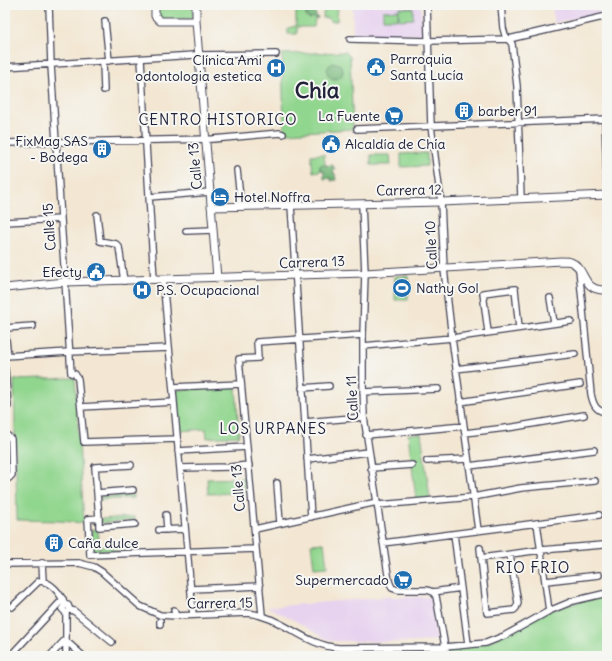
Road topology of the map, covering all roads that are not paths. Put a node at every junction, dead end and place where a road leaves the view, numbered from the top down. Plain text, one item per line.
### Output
1 (49, 5) edge
2 (155, 5) edge
3 (196, 5) edge
4 (427, 5) edge
5 (501, 5) edge
6 (607, 16) edge
7 (105, 21) dead end
8 (196, 21) junction
9 (350, 39) dead end
10 (509, 39) junction
11 (429, 41) junction
12 (276, 54) dead end
13 (198, 55) junction
14 (141, 59) junction
15 (106, 61) junction
16 (51, 65) junction
17 (5, 68) edge
18 (104, 90) dead end
19 (606, 119) edge
20 (519, 122) junction
21 (431, 126) junction
22 (357, 129) dead end
23 (283, 134) dead end
24 (205, 139) junction
25 (146, 140) junction
26 (56, 142) junction
27 (5, 143) edge
28 (237, 170) dead end
29 (607, 186) edge
30 (210, 192) junction
31 (607, 194) edge
32 (149, 196) junction
33 (522, 198) junction
34 (441, 202) junction
35 (362, 204) junction
36 (291, 205) junction
37 (240, 206) junction
38 (211, 207) junction
39 (97, 215) dead end
40 (61, 219) junction
41 (5, 222) edge
42 (213, 230) junction
43 (186, 231) dead end
44 (579, 268) junction
45 (444, 269) junction
46 (365, 273) junction
47 (295, 276) junction
48 (217, 278) junction
49 (154, 280) junction
50 (163, 280) junction
51 (124, 281) junction
52 (65, 282) junction
53 (5, 288) edge
54 (607, 290) edge
55 (550, 298) dead end
56 (571, 321) dead end
57 (554, 323) junction
58 (33, 326) dead end
59 (5, 328) edge
60 (519, 328) junction
61 (5, 332) edge
62 (488, 332) junction
63 (363, 335) junction
64 (452, 338) junction
65 (299, 340) junction
66 (363, 346) junction
67 (169, 348) junction
68 (69, 352) junction
69 (575, 354) dead end
70 (6, 356) edge
71 (5, 369) edge
72 (456, 369) junction
73 (241, 384) junction
74 (580, 384) dead end
75 (329, 386) dead end
76 (173, 388) junction
77 (302, 388) junction
78 (438, 389) dead end
79 (363, 392) junction
80 (174, 402) junction
81 (460, 402) junction
82 (5, 406) edge
83 (81, 407) junction
84 (607, 412) edge
85 (584, 415) dead end
86 (364, 417) junction
87 (305, 422) junction
88 (464, 426) junction
89 (465, 433) junction
90 (366, 435) junction
91 (5, 436) edge
92 (177, 439) junction
93 (247, 447) junction
94 (594, 450) dead end
95 (178, 451) junction
96 (369, 452) junction
97 (307, 459) junction
98 (468, 459) junction
99 (427, 461) dead end
100 (131, 465) dead end
101 (249, 465) junction
102 (412, 465) dead end
103 (469, 466) junction
104 (180, 468) junction
105 (371, 468) junction
106 (5, 479) edge
107 (595, 481) dead end
108 (277, 483) dead end
109 (133, 490) dead end
110 (97, 493) junction
111 (473, 497) junction
112 (377, 504) junction
113 (166, 515) dead end
114 (599, 515) dead end
115 (311, 517) junction
116 (99, 518) junction
117 (280, 523) junction
118 (537, 523) junction
119 (135, 524) dead end
120 (185, 529) junction
121 (255, 529) junction
122 (159, 530) dead end
123 (167, 530) junction
124 (478, 530) junction
125 (454, 534) junction
126 (383, 543) junction
127 (603, 545) dead end
128 (480, 548) dead end
129 (256, 549) junction
130 (541, 550) junction
131 (187, 551) junction
132 (510, 554) junction
133 (90, 555) junction
134 (481, 558) junction
135 (42, 563) junction
136 (5, 564) edge
137 (86, 564) junction
138 (599, 575) dead end
139 (43, 581) junction
140 (546, 581) junction
141 (260, 586) junction
142 (461, 588) junction
143 (191, 589) junction
144 (433, 592) junction
145 (607, 593) edge
146 (64, 602) junction
147 (12, 607) dead end
148 (174, 610) dead end
149 (549, 611) junction
150 (68, 612) junction
151 (193, 615) junction
152 (262, 615) junction
153 (176, 616) junction
154 (65, 640) junction
155 (112, 642) dead end
156 (468, 644) junction
157 (445, 647) junction
158 (346, 648) junction
159 (353, 648) junction
160 (13, 653) dead end
161 (50, 656) edge
162 (66, 656) edge
163 (83, 656) edge
164 (346, 656) edge
165 (353, 656) edge
166 (448, 656) edge

1 - 16 street, Calle 15
2 - 8 main road
3 - 8 main road, Calle 13
4 - 11 street, Calle 10
5 - 10 street
6 - 10 street
7 - 15 street
8 - 13 main road, Calle 13
9 - 11 street
10 - 11 street
10 - 20 street
11 - 21 street, Calle 10
12 - 13 street
13 - 14 street
13 - 24 main road, Calle 13
14 - 15 street
14 - 25 street
15 - 16 street
15 - 18 street
16 - 17 street
16 - 26 street, Calle 15
19 - 20 street
19 - 29 street
20 - 21 street
20 - 33 street
21 - 22 street
21 - 34 street, Calle 10
23 - 24 street
24 - 25 street
24 - 30 main road, Calle 13
25 - 26 street
25 - 32 street
26 - 27 street
26 - 40 street, Calle 15
28 - 37 street
30 - 32 street
30 - 38 main road, Calle 13
31 - 33 main road, Carrera 12
32 - 49 street
33 - 34 main road, Carrera 12
34 - 35 main road, Carrera 12
34 - 45 street, Calle 10
35 - 36 main road, Carrera 12
35 - 46 street, Calle 11
36 - 37 main road, Carrera 12
36 - 47 street
37 - 38 main road, Carrera 12
38 - 42 main road, Calle 13
39 - 51 street
40 - 41 street
40 - 52 street, Calle 15
42 - 43 street
42 - 48 main road, Calle 13
44 - 45 main road, Carrera 13
44 - 54 main road
44 - 84 street
45 - 46 main road, Carrera 13
45 - 64 street, Calle 10
46 - 47 main road, Carrera 13
46 - 63 street, Calle 11
47 - 48 main road, Carrera 13
47 - 65 street
48 - 50 main road, Carrera 13
49 - 50 main road, Carrera 13
49 - 51 main road, Carrera 13
50 - 67 street
51 - 52 main road, Carrera 13
52 - 53 main road, Carrera 13
52 - 68 street, Calle 15
55 - 57 street
56 - 57 street
57 - 60 street
58 - 59 street
60 - 62 street
60 - 62 street
61 - 70 street
62 - 64 street
63 - 65 street
63 - 66 street, Calle 11
64 - 66 street
64 - 72 street, Calle 10
65 - 73 street, Calle 13
65 - 77 street
66 - 79 street, Calle 11
67 - 68 street
67 - 76 street
68 - 70 street
68 - 83 street, Calle 15
69 - 72 street
71 - 82 street
72 - 81 street, Calle 10
73 - 76 street
73 - 93 street, Calle 13
74 - 81 street
75 - 77 street
76 - 80 street
77 - 87 street
78 - 79 street
79 - 86 street, Calle 11
80 - 83 street
80 - 92 street
81 - 88 street, Calle 10
83 - 92 street, Calle 15
85 - 89 street
86 - 87 street
86 - 90 street, Calle 11
87 - 97 street
88 - 89 street, Calle 10
88 - 90 street
89 - 98 street, Calle 10
90 - 96 street, Calle 11
91 - 106 street
92 - 95 street
93 - 95 street
93 - 101 street, Calle 13
94 - 103 street
95 - 104 street
96 - 97 street
96 - 105 street, Calle 11
97 - 115 street
98 - 99 street
98 - 103 street, Calle 10
100 - 110 street
101 - 104 street
101 - 121 street, Calle 13
102 - 105 street
103 - 111 street, Calle 10
104 - 120 street
105 - 112 street, Calle 11
107 - 111 street
108 - 117 street
109 - 110 street
110 - 116 street
111 - 112 street
111 - 124 street, Calle 10
112 - 115 street
112 - 126 street, Calle 11
113 - 123 street
114 - 118 street
115 - 117 street
116 - 119 street
116 - 133 street
117 - 121 street
118 - 124 street
118 - 130 street
120 - 123 street
120 - 131 street
121 - 129 street, Calle 13
122 - 123 street
124 - 125 street
125 - 126 street
125 - 142 street
126 - 144 street, Calle 11
127 - 130 street
128 - 134 street
129 - 131 street
129 - 141 street, Calle 13
130 - 132 street
130 - 140 street
131 - 133 street
131 - 143 street
132 - 134 street
132 - 134 street
133 - 137 street
135 - 136 street, Carrera 15
135 - 137 street, Carrera 15
135 - 139 street
137 - 153 street, Carrera 15
138 - 140 street
139 - 146 street
139 - 147 street
140 - 149 street
141 - 143 street
141 - 152 street, Calle 13
142 - 144 street
142 - 156 street
143 - 151 street
144 - 157 street
145 - 149 street, Carrera 15
146 - 150 street
146 - 160 street
148 - 153 street
149 - 156 street, Carrera 15
150 - 154 street
150 - 155 street
151 - 152 street, Carrera 15
151 - 153 street, Carrera 15
152 - 158 street, Carrera 15
154 - 161 street
154 - 162 street
154 - 163 street
156 - 157 street, Carrera 15
157 - 159 street, Carrera 15
157 - 166 street
158 - 159 street, Carrera 15
158 - 164 street
159 - 165 street

